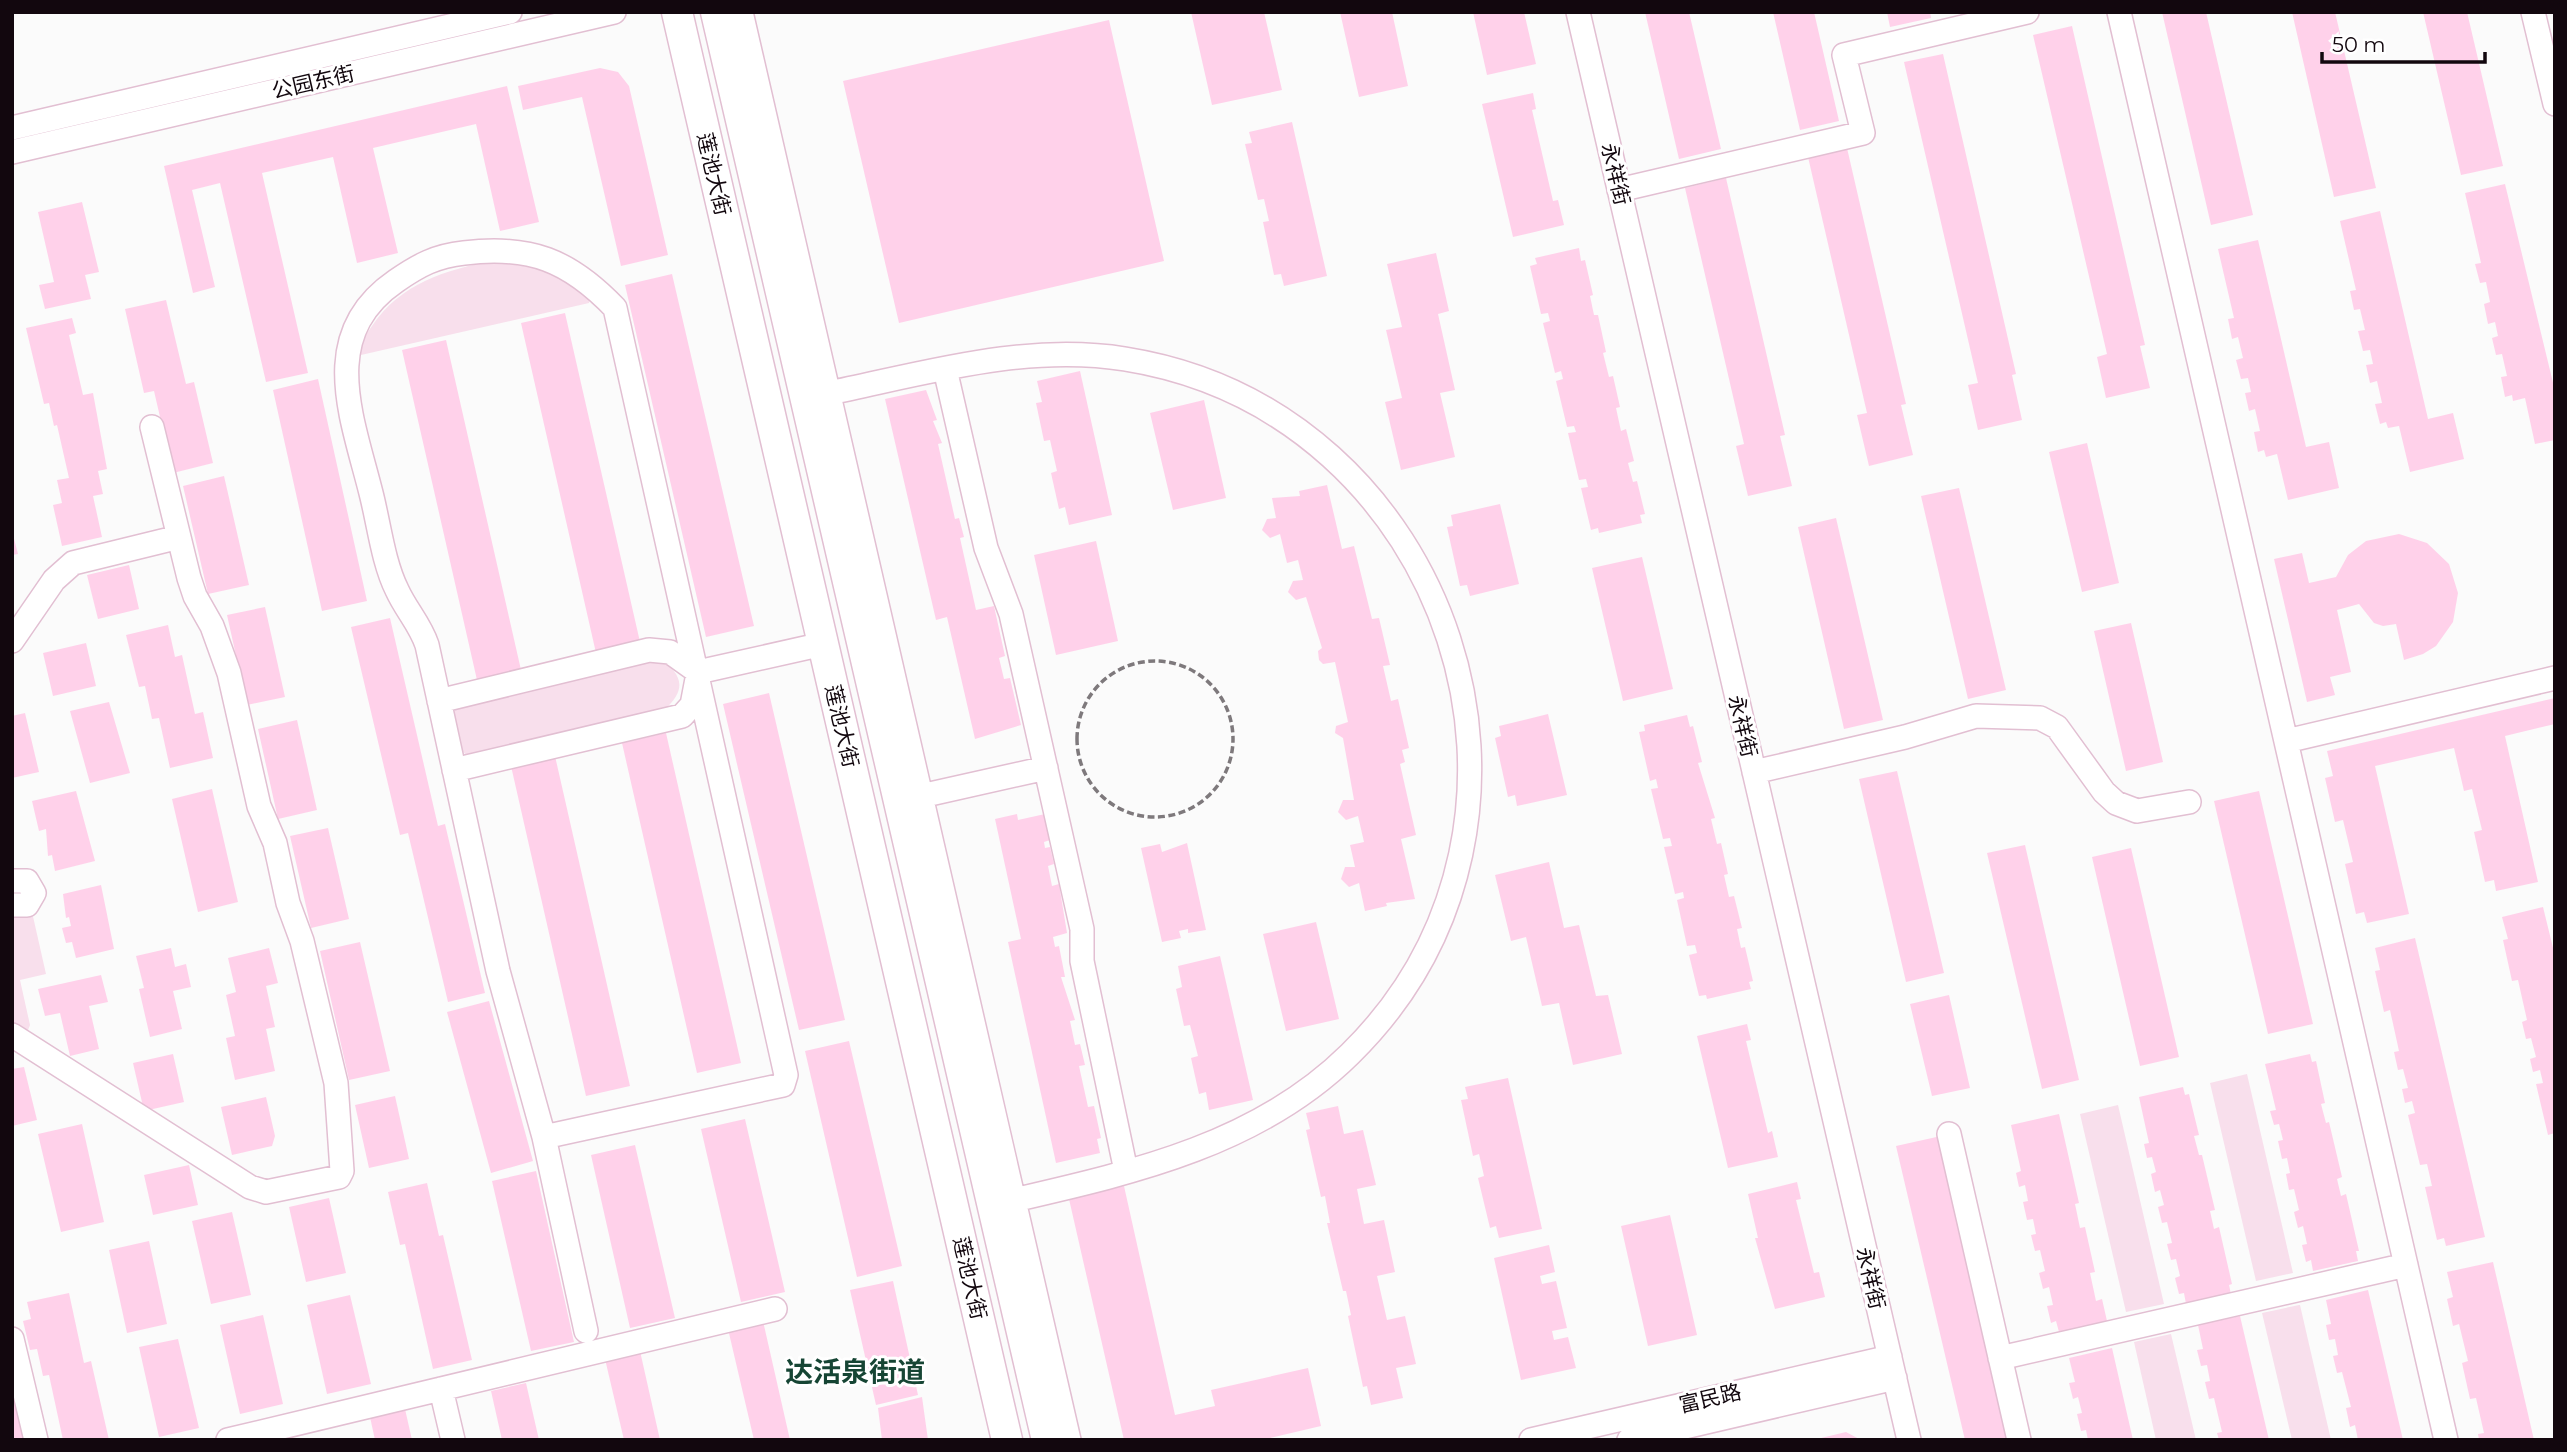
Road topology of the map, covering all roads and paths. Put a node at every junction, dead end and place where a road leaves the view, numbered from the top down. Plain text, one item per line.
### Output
1 (510, 12) edge
2 (614, 12) edge
3 (677, 12) edge
4 (716, 12) edge
5 (741, 12) edge
6 (1578, 12) edge
7 (2027, 12) edge
8 (2119, 12) edge
9 (2533, 12) edge
10 (2555, 104) edge
11 (12, 128) edge
12 (12, 152) edge
13 (1619, 190) junction
14 (945, 369) junction
15 (829, 393) junction
16 (152, 427) dead end
17 (179, 537) junction
18 (12, 641) edge
19 (823, 644) junction
20 (698, 672) junction
21 (2555, 678) edge
22 (1214, 688) joint
23 (439, 701) junction
24 (2286, 741) junction
25 (1046, 768) junction
26 (454, 769) junction
27 (1754, 772) junction
28 (921, 796) junction
29 (2189, 802) dead end
30 (12, 881) edge
31 (12, 905) edge
32 (12, 1035) edge
33 (1950, 1134) dead end
34 (544, 1137) junction
35 (1126, 1171) junction
36 (1014, 1200) junction
37 (2406, 1265) junction
38 (775, 1309) dead end
39 (586, 1331) dead end
40 (12, 1339) edge
41 (2000, 1358) junction
42 (1892, 1368) junction
43 (441, 1389) junction
44 (36, 1440) edge
45 (228, 1440) edge
46 (453, 1440) edge
47 (1007, 1440) edge
48 (1047, 1440) edge
49 (1069, 1440) edge
50 (1531, 1440) edge
51 (1629, 1440) edge
52 (1909, 1440) edge
53 (2019, 1440) edge
54 (2446, 1440) edge

1 - 11 street, 公园东街
2 - 12 street, 公园东街
3 - 19 main road, 莲池大街
4 - 48 main road, 莲池大街
5 - 15 street
6 - 13 street, 永祥街
7 - 13 street
8 - 24 street
9 - 10 street
13 - 27 street, 永祥街
14 - 15 street
14 - 25 street
14 - 35 street
15 - 28 street
16 - 17 street
17 - 18 street
17 - 32 street
19 - 20 street
19 - 47 main road, 莲池大街
20 - 23 street
20 - 23 street
20 - 26 street
20 - 34 street
21 - 24 street
22 - 22 path
23 - 26 street
24 - 37 street
25 - 28 street
25 - 35 street
26 - 34 street
27 - 29 street
27 - 42 street, 永祥街
28 - 36 street
30 - 31 street
33 - 41 street
34 - 39 street
35 - 36 street
36 - 49 street
37 - 41 street
37 - 54 street
38 - 43 street
40 - 44 street
41 - 53 street
42 - 50 street, 富民路
42 - 51 street, 富民路
42 - 52 street, 永祥街
43 - 45 street
43 - 46 street

